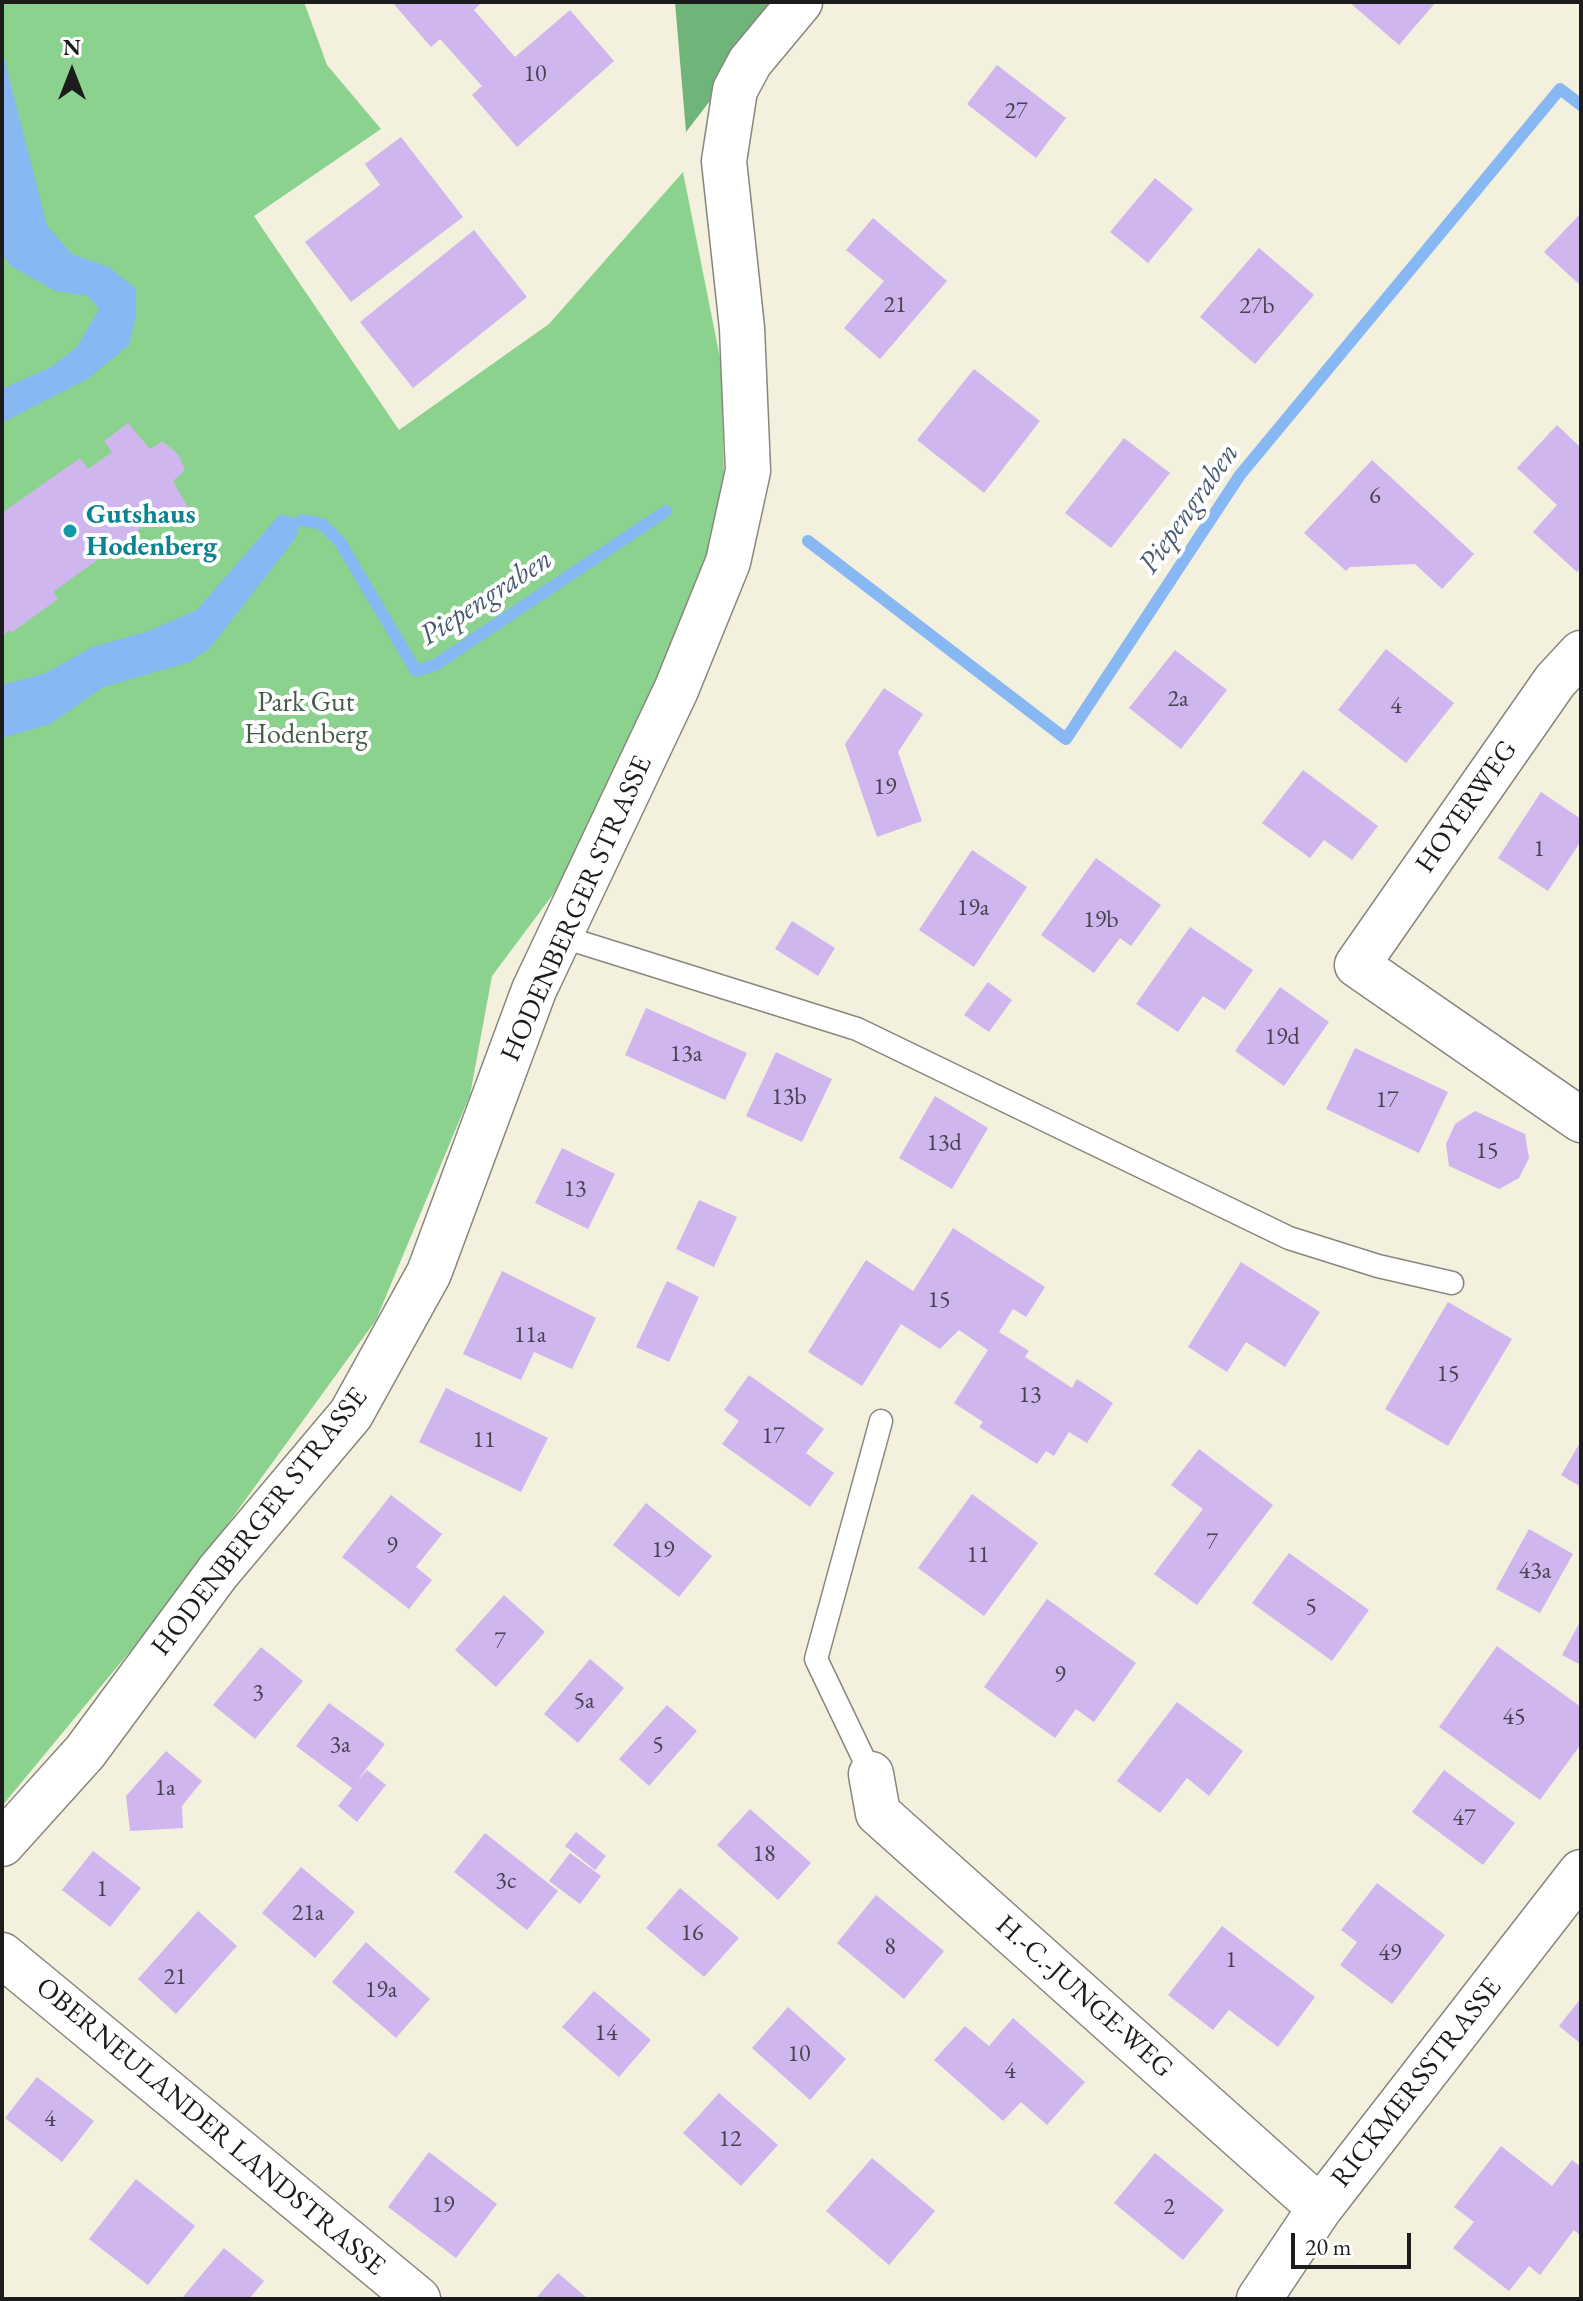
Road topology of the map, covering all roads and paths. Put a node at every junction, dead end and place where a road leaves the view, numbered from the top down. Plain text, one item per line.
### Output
1 (800, 2) edge
2 (1581, 653) edge
3 (560, 936) junction
4 (1581, 1120) edge
5 (1452, 1283) dead end
6 (881, 1421) dead end
7 (871, 1774) joint
8 (2, 1844) edge
9 (1581, 1872) edge
10 (2, 1955) edge
11 (1320, 2208) junction
12 (418, 2299) edge
13 (1259, 2299) edge

1 - 3 street, HODENBERGER STRASSE
2 - 4 street, HOYERWEG
3 - 5 lane
3 - 8 street, HODENBERGER STRASSE
6 - 7 lane
7 - 11 street, H.-C.-JUNGE-WEG
9 - 11 street, RICKMERSSTRASSE
10 - 12 street, OBERNEULANDER LANDSTRASSE
11 - 13 street, RICKMERSSTRASSE

